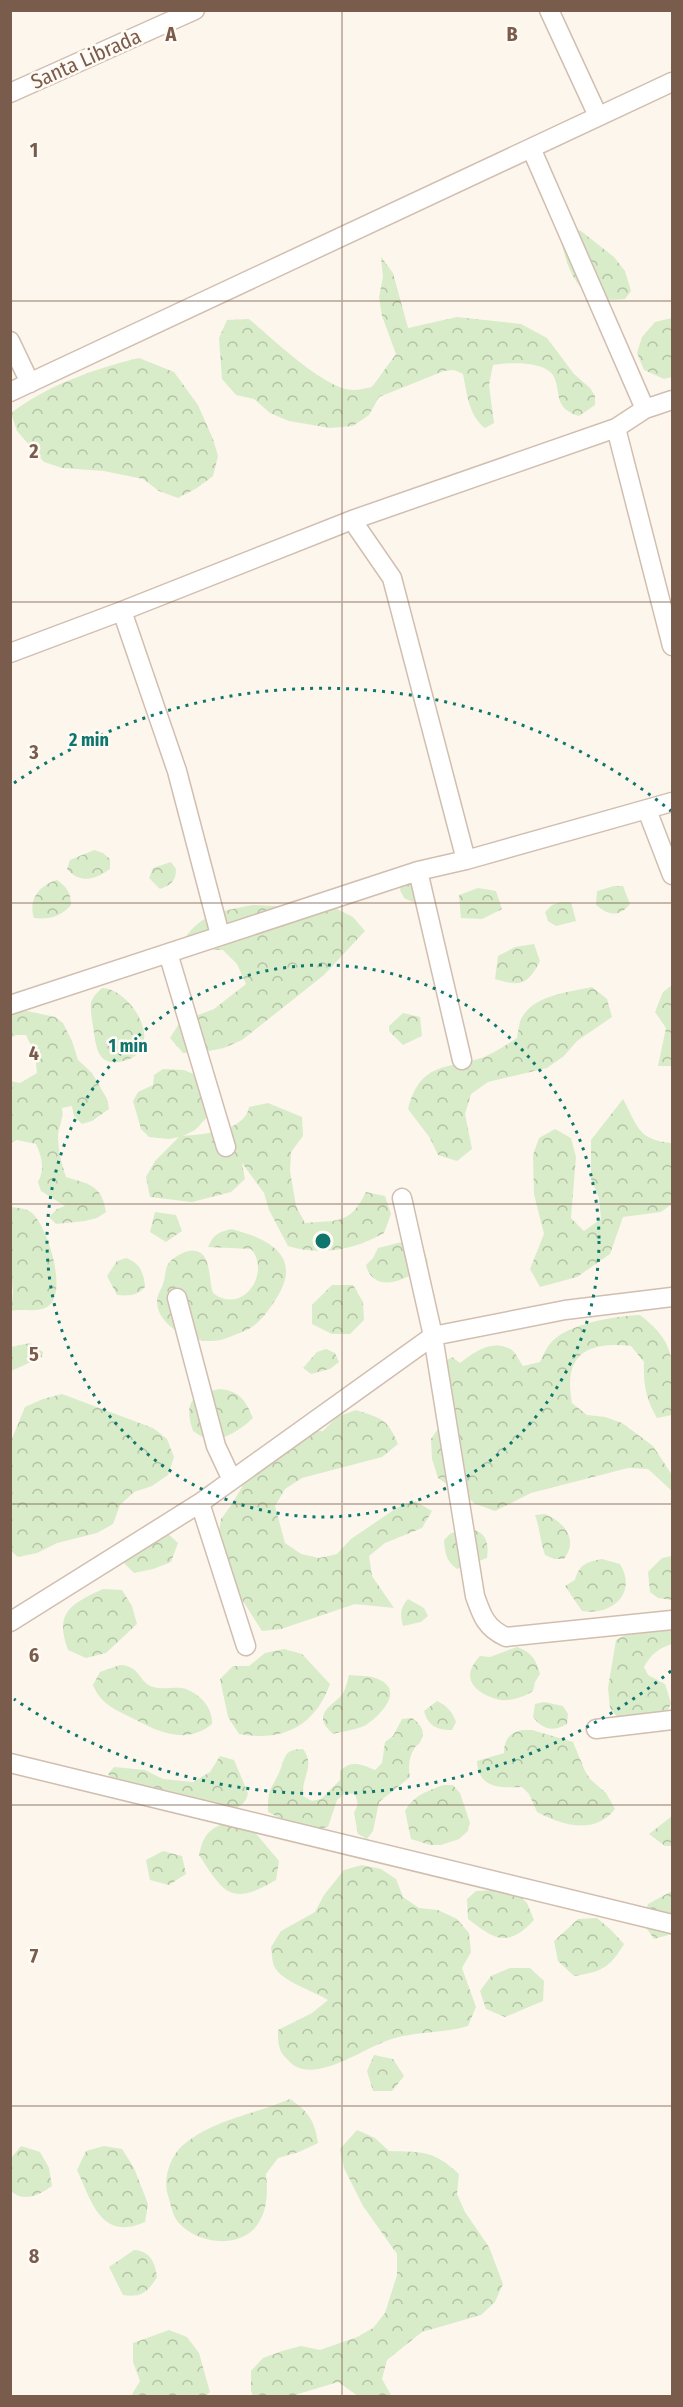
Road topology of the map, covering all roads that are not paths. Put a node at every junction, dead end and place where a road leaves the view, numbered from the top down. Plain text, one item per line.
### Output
1 (195, 10) edge
2 (549, 10) edge
3 (672, 82) edge
4 (10, 93) edge
5 (598, 116) junction
6 (531, 148) junction
7 (10, 341) edge
8 (30, 384) junction
9 (10, 392) edge
10 (672, 400) edge
11 (645, 409) junction
12 (616, 428) junction
13 (352, 520) junction
14 (122, 611) junction
15 (672, 646) edge
16 (10, 652) edge
17 (672, 802) edge
18 (647, 810) junction
19 (466, 860) junction
20 (418, 871) junction
21 (672, 875) edge
22 (220, 935) junction
23 (168, 953) junction
24 (10, 1005) edge
25 (462, 1060) dead end
26 (226, 1147) dead end
27 (402, 1198) dead end
28 (672, 1297) edge
29 (177, 1298) dead end
30 (433, 1336) junction
31 (232, 1480) junction
32 (200, 1503) junction
33 (672, 1620) edge
34 (10, 1622) edge
35 (246, 1646) dead end
36 (672, 1720) edge
37 (596, 1729) dead end
38 (10, 1763) edge
39 (672, 1924) edge

1 - 4 street, Santa Librada
2 - 5 street
3 - 5 street
5 - 6 street
6 - 8 street
6 - 11 street
7 - 8 street
8 - 9 street
10 - 11 street
11 - 12 street
12 - 13 street
12 - 15 street
13 - 14 street
13 - 19 street
14 - 16 street
14 - 22 street
17 - 18 street
18 - 19 street
18 - 21 street
19 - 20 street
20 - 22 street
20 - 25 street
22 - 23 street
23 - 24 street
23 - 26 street
27 - 30 street
28 - 30 street
29 - 31 street
30 - 31 street
30 - 33 street
31 - 32 street
32 - 34 street
32 - 35 street
36 - 37 street
38 - 39 street

